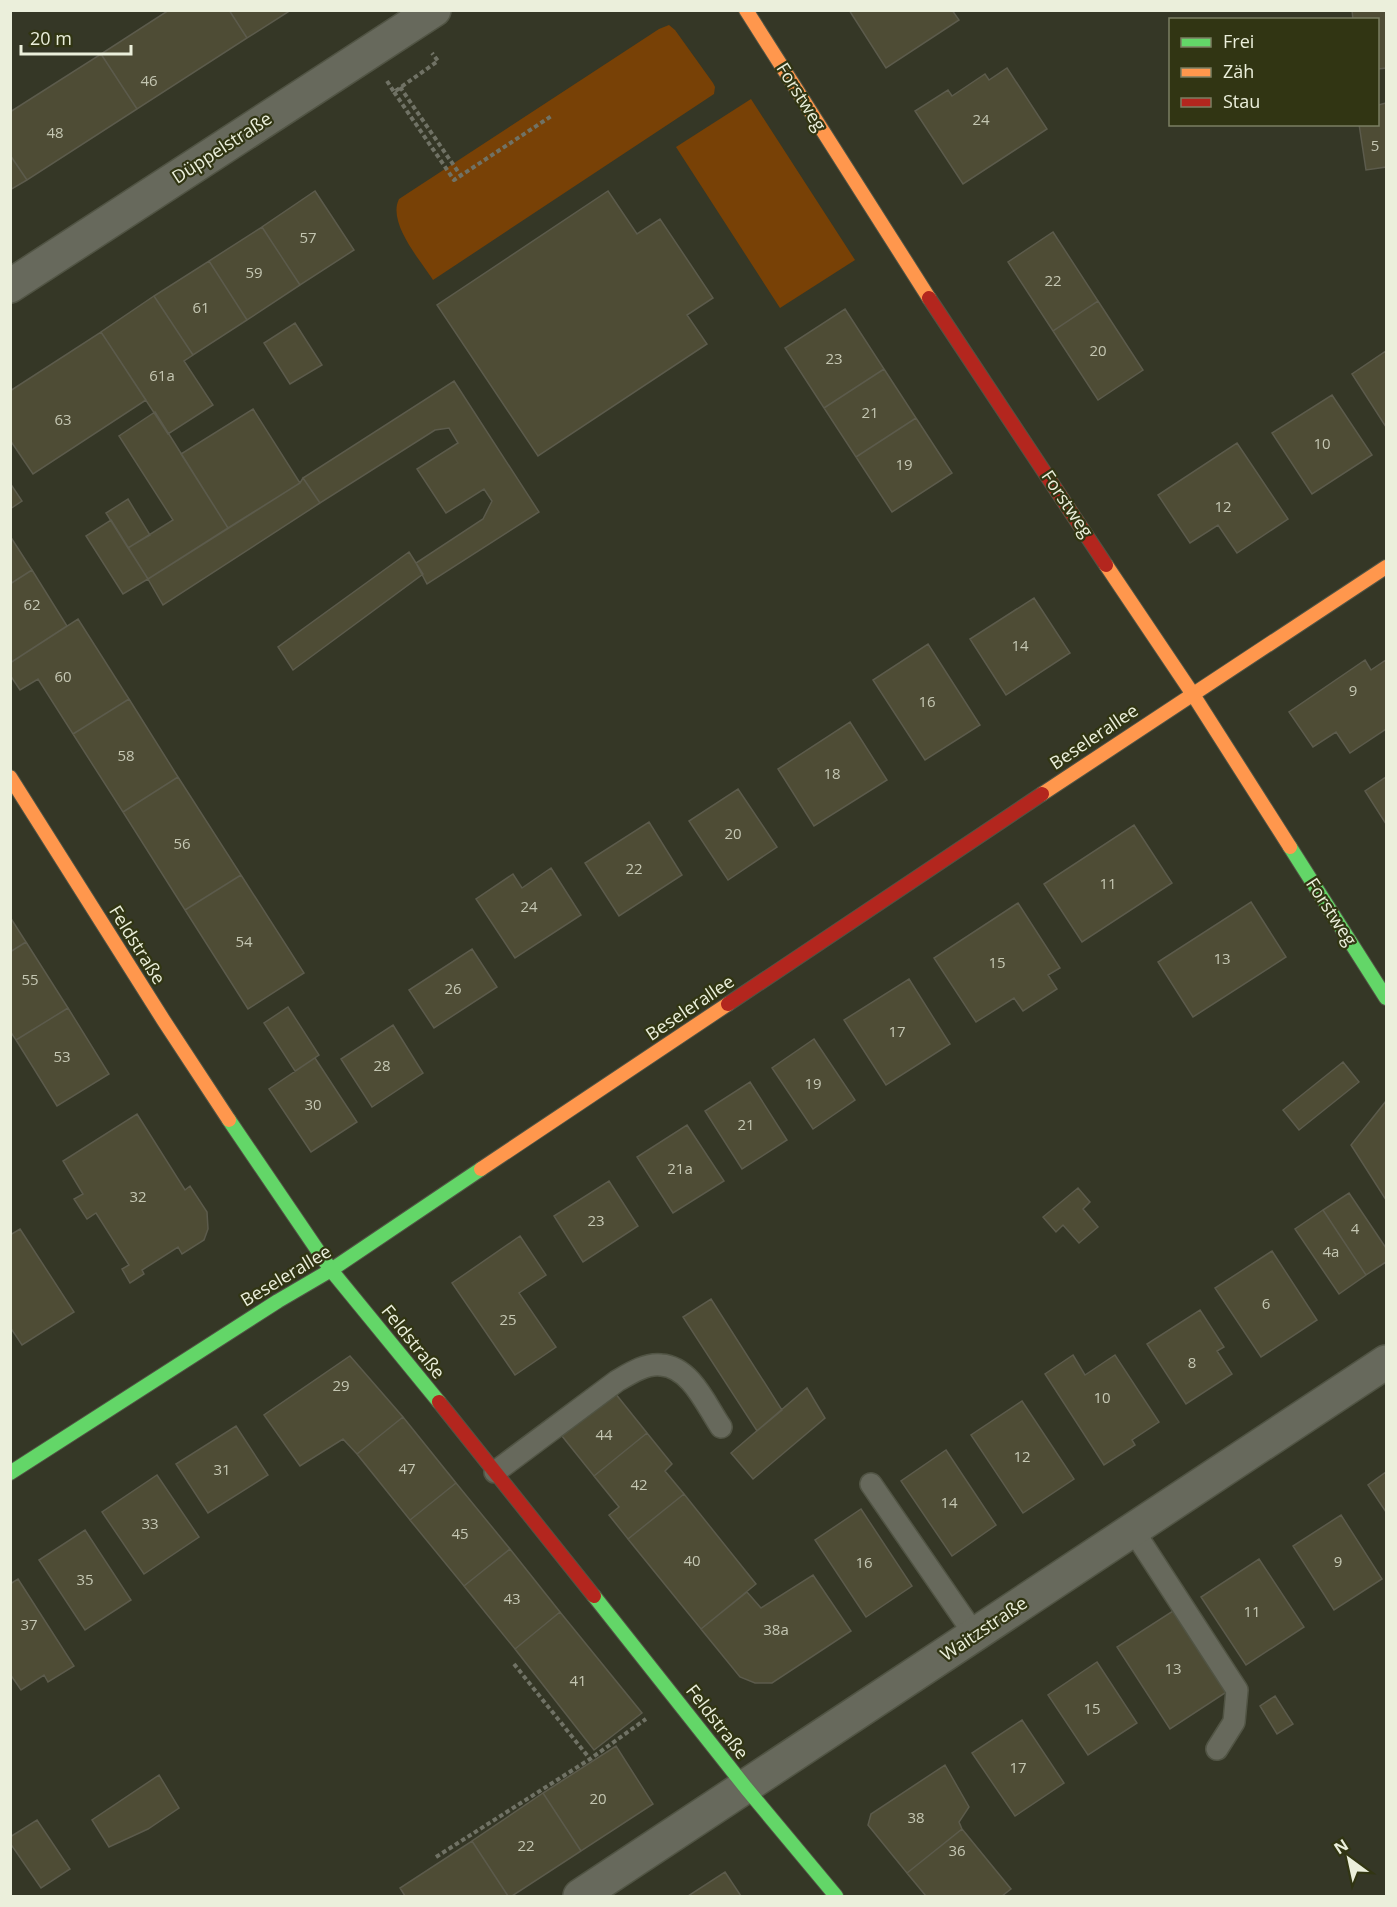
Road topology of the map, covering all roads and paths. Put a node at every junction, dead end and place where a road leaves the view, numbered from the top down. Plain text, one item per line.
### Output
1 (746, 10) edge
2 (431, 12) edge
3 (400, 87) dead end
4 (393, 92) dead end
5 (553, 115) dead end
6 (461, 176) junction
7 (10, 286) edge
8 (1386, 567) edge
9 (1192, 693) junction
10 (10, 777) edge
11 (1386, 998) edge
12 (331, 1270) junction
13 (1386, 1362) edge
14 (721, 1427) dead end
15 (495, 1472) junction
16 (10, 1473) edge
17 (871, 1484) dead end
18 (1133, 1530) junction
19 (975, 1635) junction
20 (514, 1664) dead end
21 (675, 1698) junction
22 (1217, 1749) dead end
23 (590, 1759) junction
24 (746, 1788) junction
25 (436, 1857) dead end
26 (580, 1896) edge
27 (836, 1896) edge

1 - 9 street, Forstweg
2 - 7 street, Düppelstraße
3 - 6 path
4 - 6 path
5 - 6 path
8 - 9 street, Beselerallee
9 - 11 street, Forstweg
9 - 12 street, Beselerallee
10 - 12 street, Feldstraße
12 - 15 street, Feldstraße
12 - 16 street, Beselerallee
13 - 18 street, Waitzstraße
14 - 15 lane
15 - 21 street, Feldstraße
17 - 19 lane
18 - 19 street, Waitzstraße
18 - 22 lane
19 - 24 street, Waitzstraße
20 - 23 path
21 - 23 path
21 - 24 street, Feldstraße
23 - 25 path
24 - 26 street, Waitzstraße
24 - 27 street, Feldstraße

